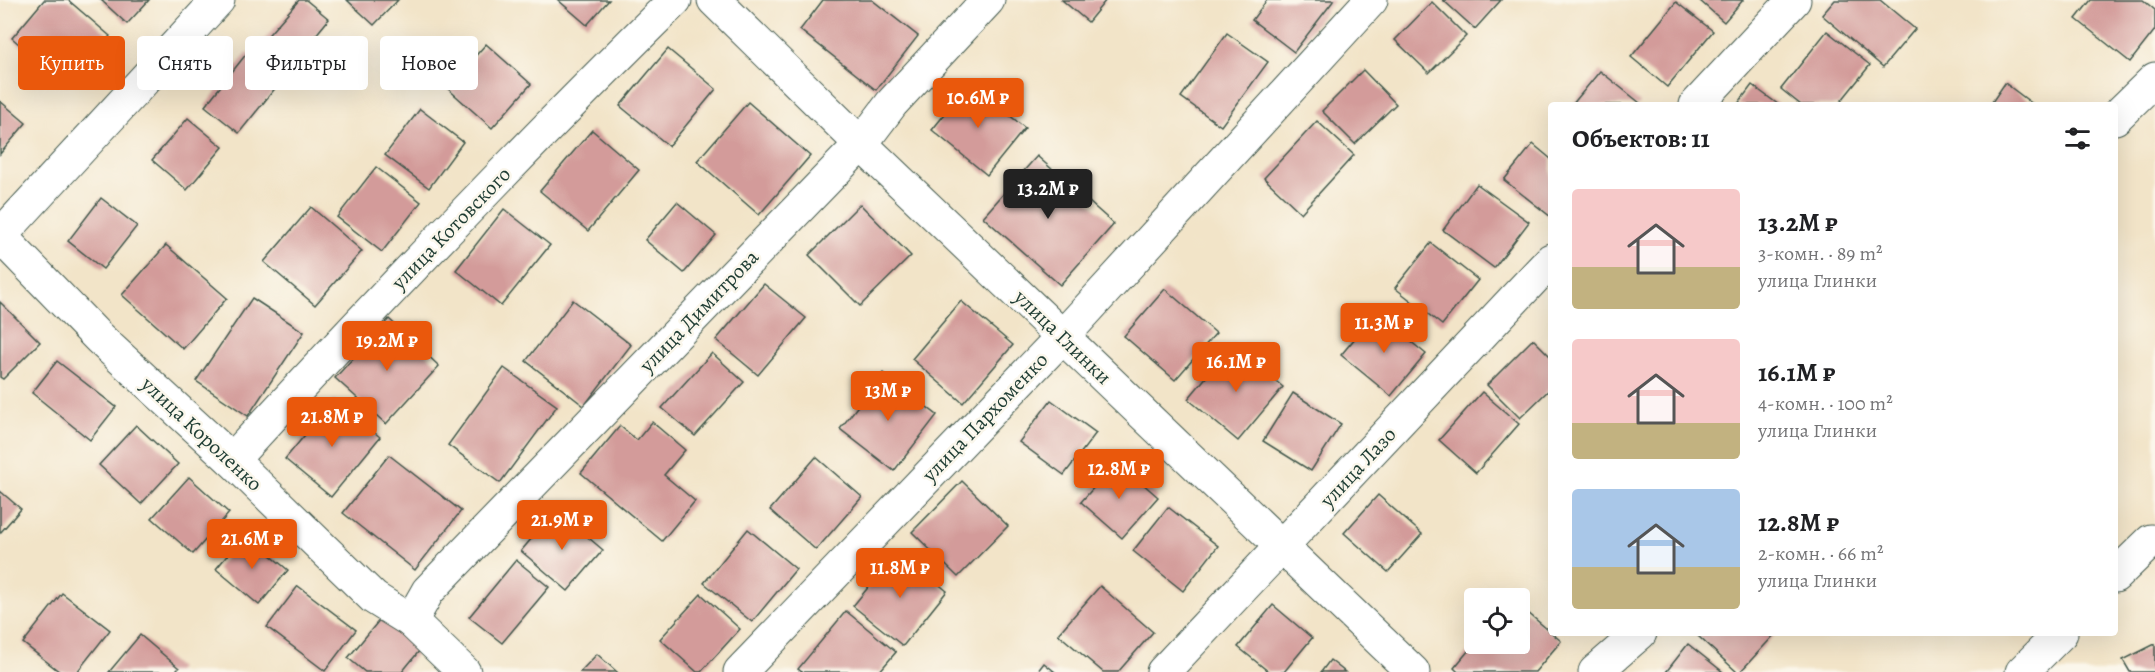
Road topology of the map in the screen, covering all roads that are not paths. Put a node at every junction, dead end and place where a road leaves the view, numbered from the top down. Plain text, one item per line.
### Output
1 (218, 0) edge
2 (675, 0) edge
3 (714, 0) edge
4 (988, 0) edge
5 (1371, 0) edge
6 (1794, 0) edge
7 (2155, 79) edge
8 (1699, 102) edge
9 (2118, 115) edge
10 (861, 144) junction
11 (0, 236) edge
12 (1548, 263) edge
13 (1063, 336) junction
14 (232, 460) junction
15 (2151, 541) dead end
16 (1283, 547) junction
17 (2118, 573) edge
18 (411, 621) junction
19 (1637, 636) edge
20 (2058, 636) edge
21 (464, 672) edge
22 (740, 672) edge
23 (1163, 672) edge
24 (1413, 672) edge
25 (1596, 672) edge
26 (2022, 672) edge

1 - 11 street
2 - 14 street, улица Котовского
3 - 10 street, улица Глинки
4 - 10 street, улица Димитрова
5 - 13 street, улица Пархоменко
6 - 8 street
7 - 9 street
10 - 13 street, улица Глинки
10 - 18 street, улица Димитрова
11 - 14 street, улица Короленко
12 - 16 street, улица Лазо
13 - 16 street, улица Глинки
13 - 22 street, улица Пархоменко
14 - 18 street, улица Короленко
15 - 17 street
16 - 23 street, улица Лазо
16 - 24 street, улица Глинки
18 - 21 street, улица Короленко
19 - 25 street
20 - 26 street

